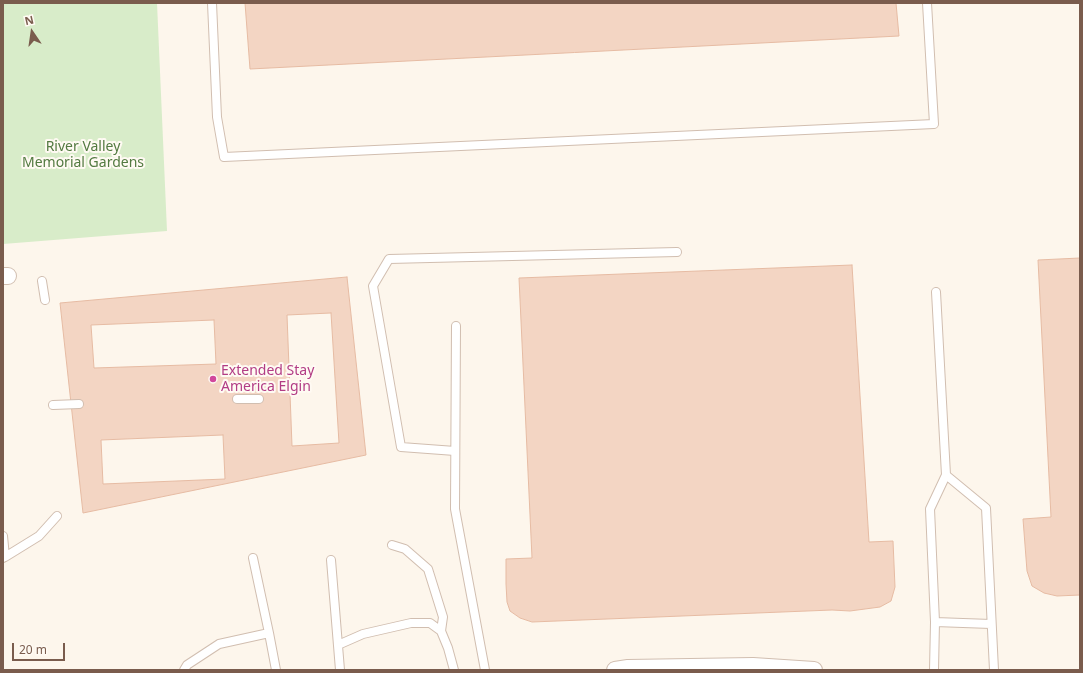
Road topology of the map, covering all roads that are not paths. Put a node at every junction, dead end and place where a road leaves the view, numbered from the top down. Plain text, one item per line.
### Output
1 (212, 3) edge
2 (927, 3) edge
3 (677, 252) dead end
4 (42, 281) dead end
5 (936, 292) dead end
6 (45, 300) dead end
7 (456, 326) dead end
8 (237, 399) dead end
9 (259, 399) dead end
10 (79, 404) dead end
11 (53, 405) dead end
12 (455, 451) junction
13 (946, 475) junction
14 (57, 516) dead end
15 (3, 536) edge
16 (392, 545) dead end
17 (4, 558) edge
18 (253, 558) dead end
19 (331, 560) dead end
20 (935, 622) junction
21 (991, 624) junction
22 (441, 631) junction
23 (269, 633) junction
24 (338, 645) junction
25 (184, 670) edge
26 (276, 670) edge
27 (340, 670) edge
28 (454, 670) edge
29 (485, 670) edge
30 (615, 670) edge
31 (814, 670) edge
32 (934, 670) edge
33 (994, 670) edge

1 - 2 lane
3 - 12 lane
4 - 6 lane
5 - 13 lane
7 - 12 lane
8 - 9 lane
10 - 11 lane
12 - 29 lane
13 - 20 lane
13 - 21 lane
14 - 17 lane
15 - 17 lane
16 - 22 lane
18 - 23 lane
19 - 24 lane
20 - 21 lane
20 - 32 lane
21 - 33 lane
22 - 24 lane
22 - 28 lane
23 - 25 lane
23 - 26 lane
24 - 27 lane
30 - 31 street

